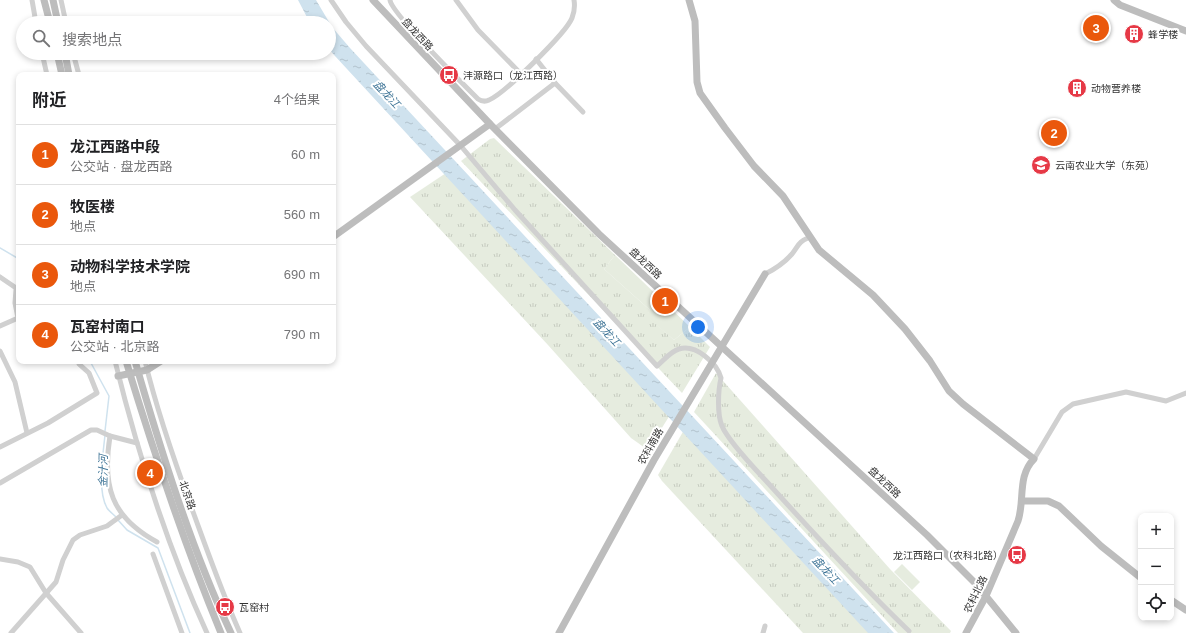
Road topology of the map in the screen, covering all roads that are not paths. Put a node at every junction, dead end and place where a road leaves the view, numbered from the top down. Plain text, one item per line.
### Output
1 (32, 0) edge
2 (53, 0) edge
3 (61, 0) edge
4 (331, 0) edge
5 (373, 0) edge
6 (390, 0) edge
7 (456, 0) edge
8 (574, 0) edge
9 (689, 0) edge
10 (1114, 0) edge
11 (44, 1) edge
12 (35, 16) edge
13 (48, 16) edge
14 (56, 16) edge
15 (64, 16) edge
16 (1186, 31) edge
17 (536, 59) junction
18 (44, 60) edge
19 (59, 60) edge
20 (66, 60) edge
21 (75, 60) edge
22 (46, 72) edge
23 (61, 72) edge
24 (68, 72) edge
25 (77, 72) edge
26 (521, 74) junction
27 (555, 83) junction
28 (584, 112) dead end
29 (492, 127) junction
30 (460, 145) junction
31 (336, 235) edge
32 (810, 237) junction
33 (765, 274) joint
34 (0, 278) edge
35 (16, 289) edge
36 (16, 296) edge
37 (16, 308) edge
38 (16, 319) edge
39 (0, 326) edge
40 (722, 347) junction
41 (0, 351) edge
42 (713, 363) junction
43 (80, 364) edge
44 (116, 364) edge
45 (127, 364) edge
46 (136, 364) edge
47 (146, 364) edge
48 (156, 364) edge
49 (147, 370) junction
50 (138, 372) junction
51 (130, 374) junction
52 (118, 376) junction
53 (1186, 393) edge
54 (27, 433) junction
55 (110, 436) junction
56 (137, 443) junction
57 (0, 447) edge
58 (1034, 459) junction
59 (0, 483) edge
60 (1022, 501) junction
61 (122, 514) junction
62 (157, 542) dead end
63 (153, 554) dead end
64 (0, 560) edge
65 (1138, 576) edge
66 (46, 593) junction
67 (987, 598) junction
68 (1174, 602) edge
69 (1186, 610) edge
70 (765, 626) dead end
71 (909, 631) dead end
72 (205, 632) edge
73 (11, 633) edge
74 (81, 633) edge
75 (182, 633) edge
76 (221, 633) edge
77 (231, 633) edge
78 (240, 633) edge
79 (559, 633) edge
80 (763, 633) edge
81 (966, 633) edge
82 (971, 633) edge
83 (1016, 633) edge

1 - 12 street
2 - 14 street
3 - 15 street
4 - 30 street
5 - 29 street, 盘龙西路
6 - 26 street
7 - 26 street
8 - 17 street
9 - 32 street
10 - 16 street
11 - 13 street
17 - 26 street
17 - 27 street
18 - 22 street
19 - 23 street
20 - 24 street
21 - 25 street
27 - 28 street
27 - 29 street
29 - 30 street
29 - 40 street, 盘龙西路
30 - 31 street
30 - 42 street
32 - 33 street
32 - 58 street
33 - 40 street, 农科南路
34 - 35 street
36 - 37 street
38 - 39 street
40 - 42 street, 农科南路
40 - 67 street, 盘龙西路
41 - 54 street
42 - 71 street
42 - 79 street, 农科南路
43 - 54 street
44 - 52 street
45 - 51 street, 北京路
46 - 50 street, 北京路
47 - 49 street
48 - 49 street
49 - 50 street
49 - 78 street
50 - 51 street
50 - 77 street, 北京路
51 - 52 street
51 - 76 street, 北京路
52 - 56 street
53 - 58 street
54 - 57 street
55 - 56 street
55 - 59 street
55 - 61 street
56 - 72 street
58 - 60 street, 农科北路
60 - 65 street
60 - 67 street, 农科北路
61 - 62 street
61 - 66 street
63 - 75 street
64 - 66 street
66 - 73 street
66 - 74 street
67 - 81 street, 农科北路
67 - 82 street, 农科北路
67 - 83 street, 盘龙西路
68 - 69 street
70 - 80 street

